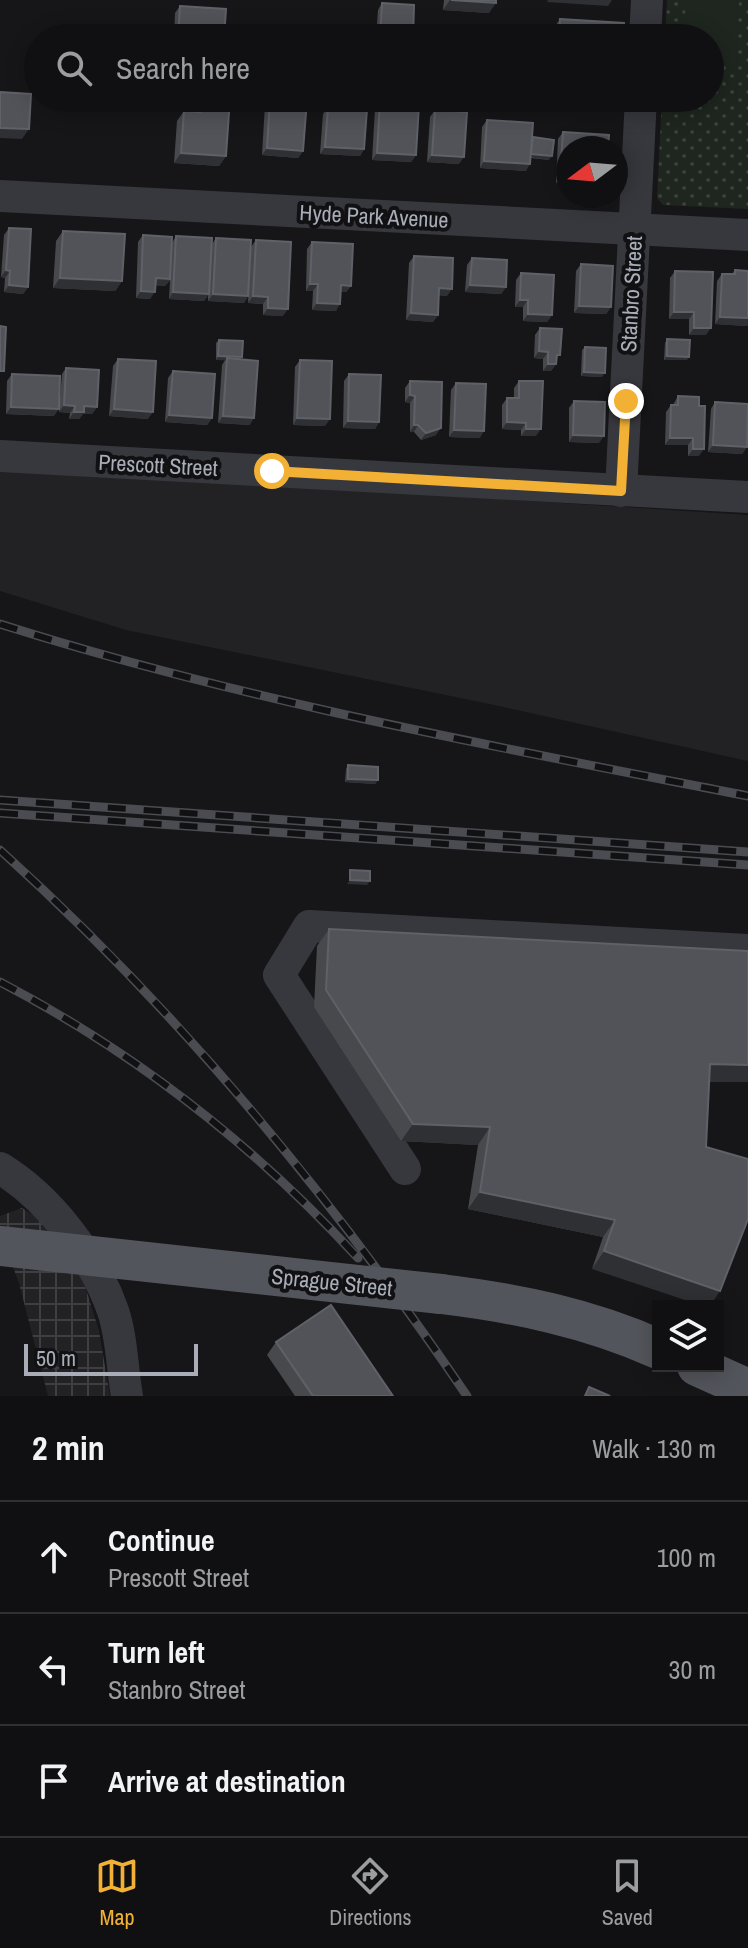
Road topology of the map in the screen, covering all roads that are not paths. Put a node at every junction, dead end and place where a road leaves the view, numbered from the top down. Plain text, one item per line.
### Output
1 (647, 0) edge
2 (646, 24) edge
3 (640, 112) edge
4 (0, 196) edge
5 (634, 229) junction
6 (748, 235) edge
7 (0, 456) edge
8 (621, 491) junction
9 (748, 497) edge
10 (748, 950) edge
11 (0, 1168) edge
12 (405, 1169) dead end
13 (0, 1246) edge
14 (652, 1346) edge
15 (710, 1372) edge
16 (748, 1389) edge
17 (127, 1396) edge

1 - 2 street
3 - 5 street, Stanbro Street
4 - 5 street, Hyde Park Avenue
5 - 6 street, Hyde Park Avenue
5 - 8 street, Stanbro Street
7 - 8 street, Prescott Street
8 - 9 street, Prescott Street
10 - 12 street
11 - 17 street
13 - 14 main road, Sprague Street, bridge
15 - 16 main road

